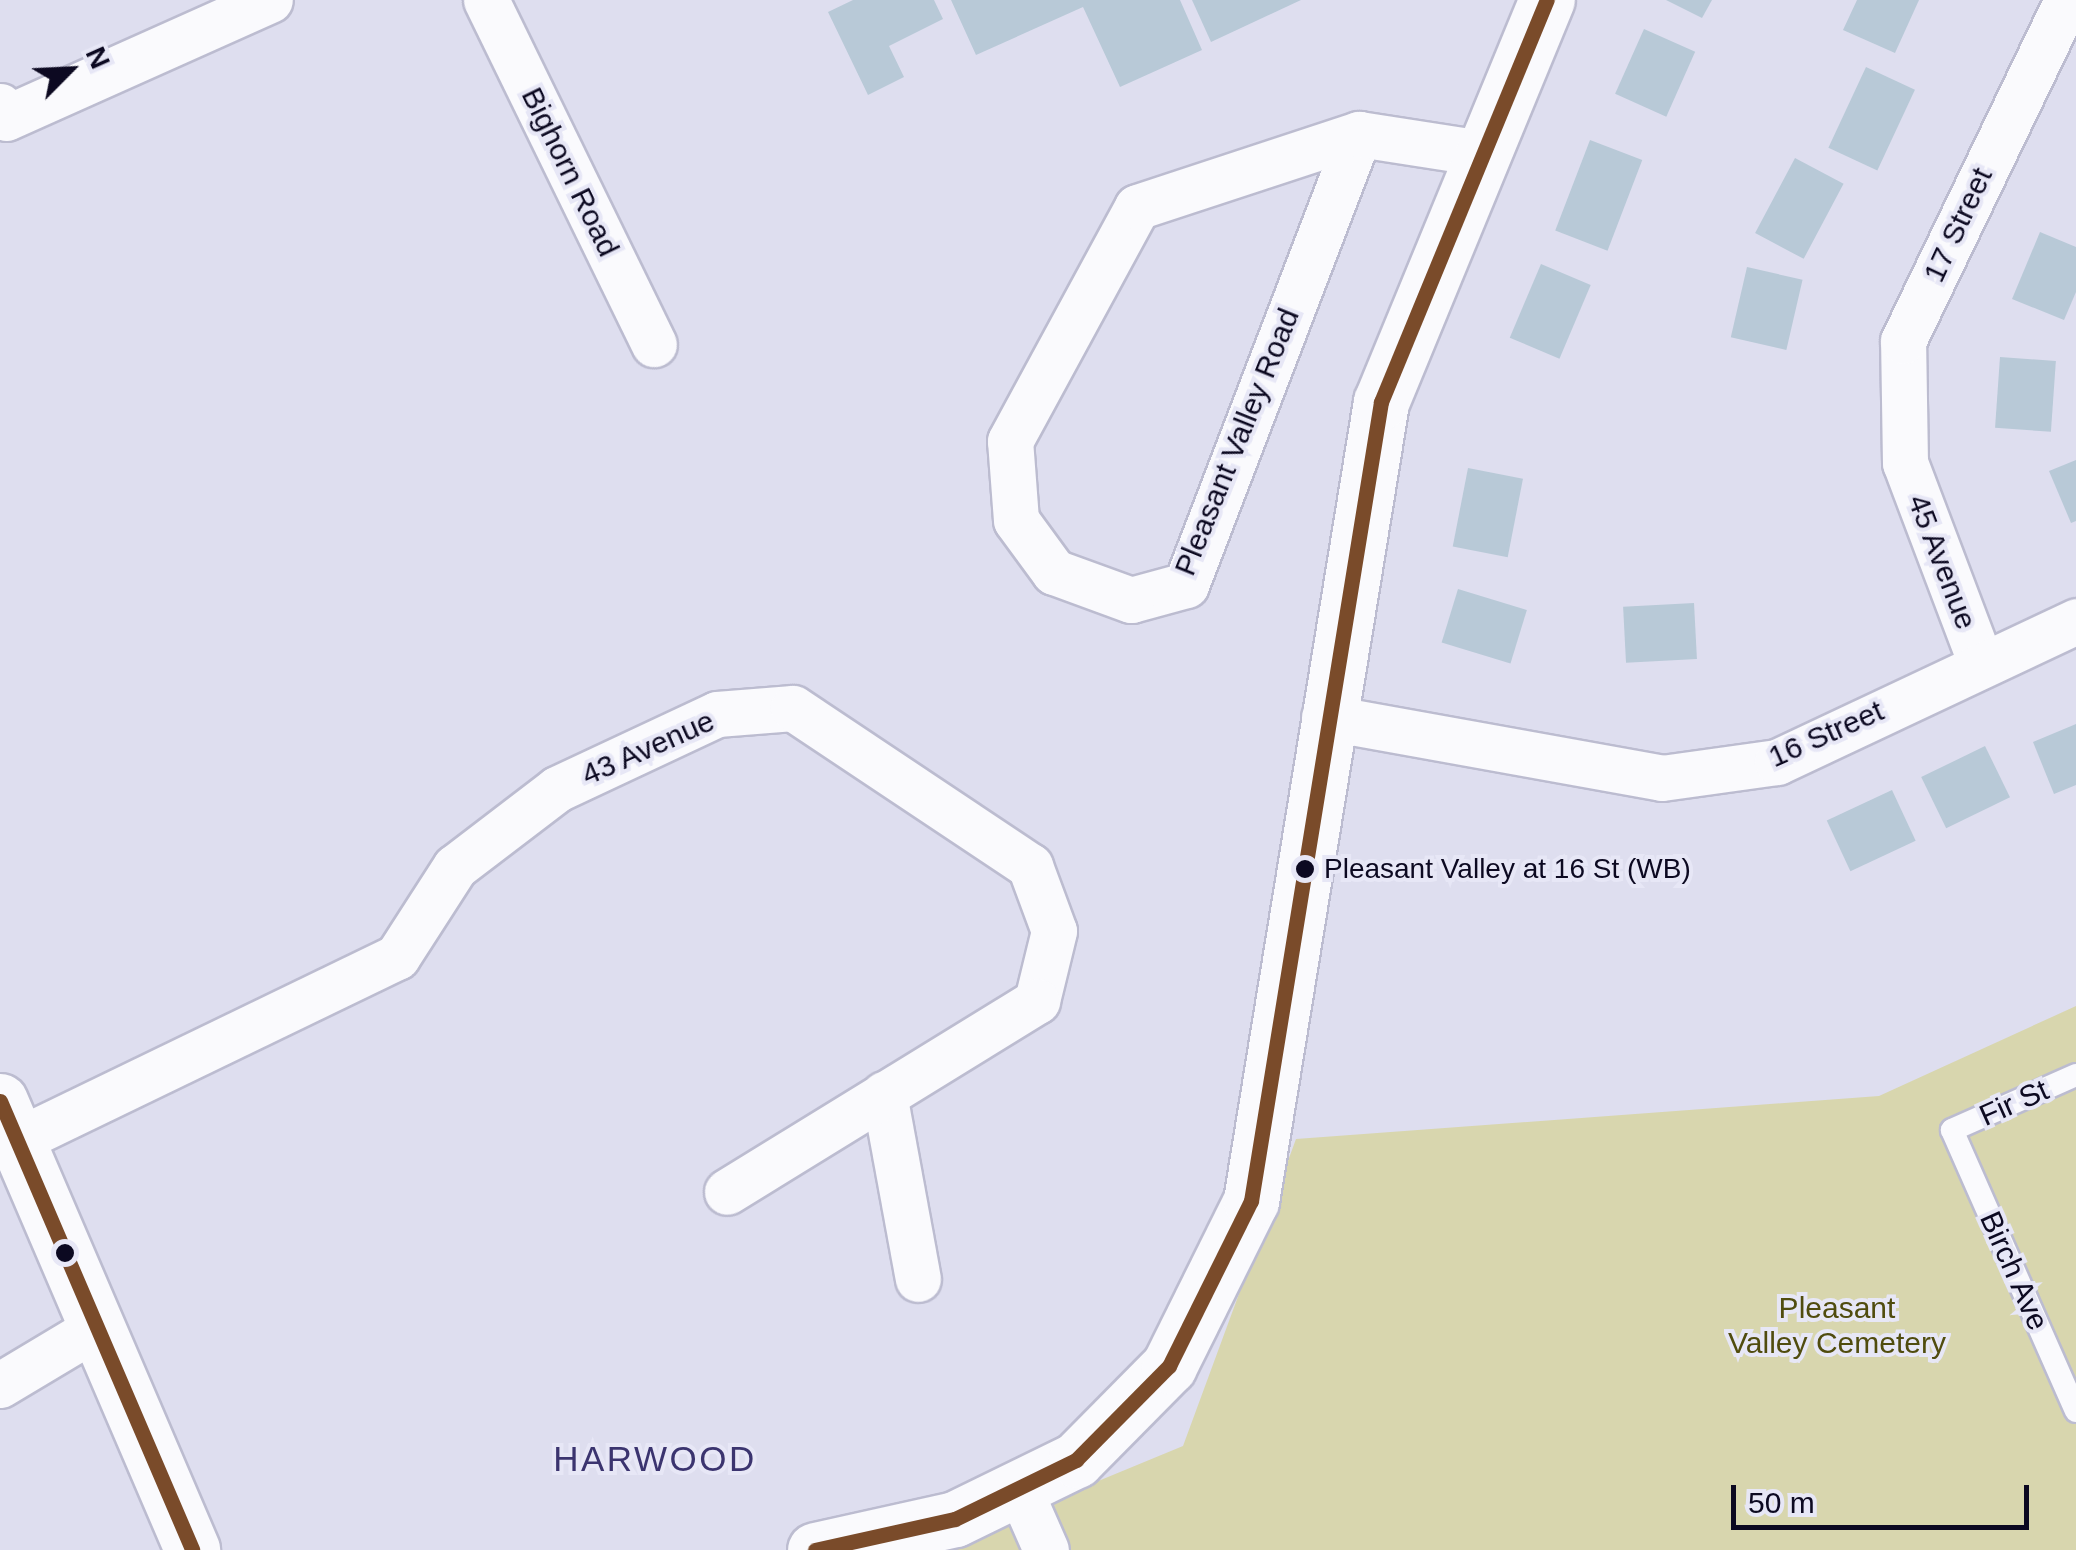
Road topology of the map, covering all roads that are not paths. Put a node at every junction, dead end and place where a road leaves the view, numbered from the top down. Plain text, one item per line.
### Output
1 (270, 0) edge
2 (486, 0) edge
3 (1547, 0) edge
4 (2067, 0) edge
5 (0, 106) edge
6 (1360, 134) junction
7 (1482, 153) junction
8 (654, 344) dead end
9 (1905, 463) joint
10 (2076, 621) edge
11 (1980, 661) junction
12 (1324, 717) junction
13 (2076, 1075) edge
14 (884, 1094) junction
15 (9, 1120) edge
16 (1952, 1130) joint
17 (726, 1192) dead end
18 (918, 1278) dead end
19 (96, 1328) junction
20 (4, 1372) edge
21 (2076, 1411) edge
22 (1021, 1494) junction
23 (192, 1550) edge
24 (814, 1550) edge
25 (1046, 1550) edge

1 - 5 street
2 - 8 street, Bighorn Road
3 - 7 street
4 - 9 street, 17 Street
6 - 6 street, Pleasant Valley Road
6 - 7 street, Pleasant Valley Road
7 - 12 street
9 - 11 street, 45 Avenue
10 - 11 street, 16 Street
11 - 12 street, 16 Street
12 - 22 street
13 - 16 lane, Fir St
14 - 15 street, 43 Avenue
14 - 17 street, 43 Avenue
14 - 18 street
15 - 19 street, 43 Avenue
16 - 21 lane, Birch Ave
19 - 20 street
19 - 23 street, 43 Avenue
22 - 24 street
22 - 25 street

